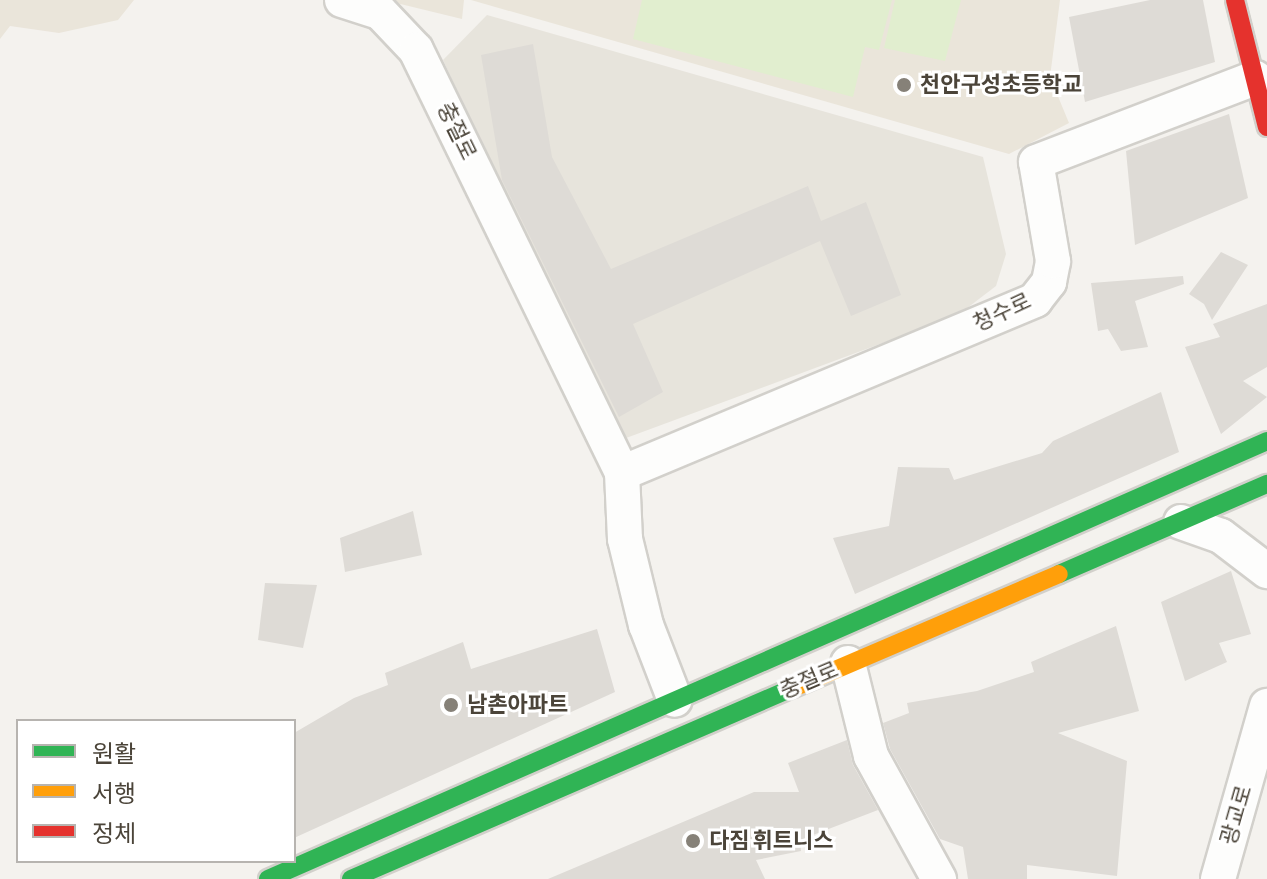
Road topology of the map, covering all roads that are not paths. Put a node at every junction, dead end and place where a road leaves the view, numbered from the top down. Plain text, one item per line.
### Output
1 (342, 0) edge
2 (1235, 0) edge
3 (1255, 78) junction
4 (1267, 127) edge
5 (1267, 441) edge
6 (622, 473) junction
7 (1267, 484) edge
8 (1181, 522) junction
9 (1267, 571) edge
10 (848, 663) junction
11 (675, 700) junction
12 (1267, 706) edge
13 (387, 871) edge
14 (268, 879) edge
15 (351, 879) edge
16 (939, 879) edge
17 (1218, 879) edge

1 - 6 street, 충절로
2 - 3 street
3 - 4 street
3 - 6 street, 청수로
5 - 11 street, 충절로
6 - 11 street, 충절로
7 - 8 street, 충절로
8 - 9 street
8 - 10 street, 충절로
10 - 13 street, 충절로
10 - 16 street
11 - 14 street, 충절로
12 - 17 street, 광교로
13 - 15 street, 충절로

